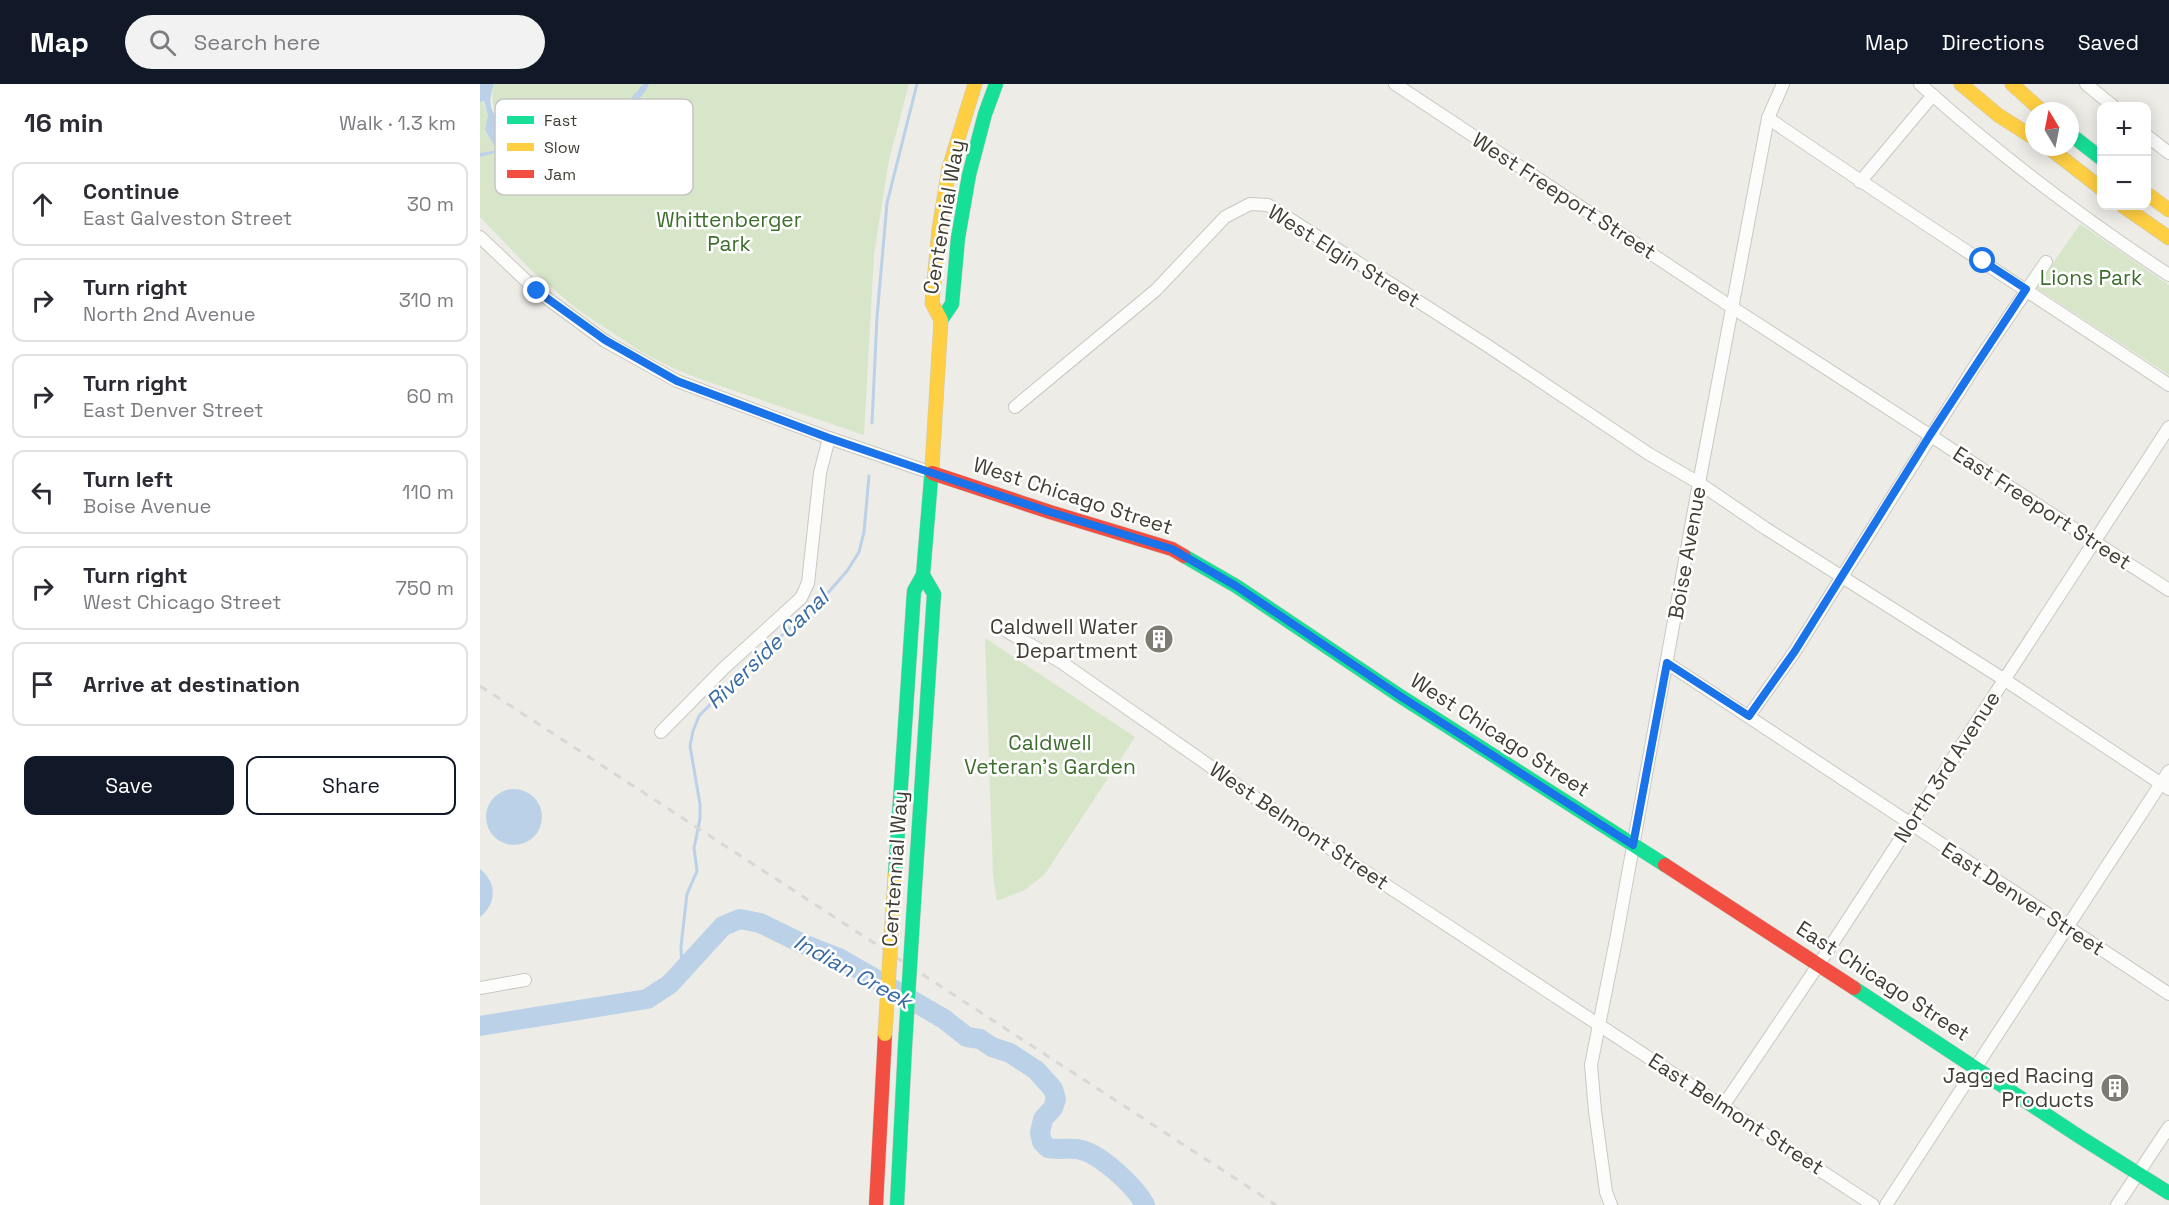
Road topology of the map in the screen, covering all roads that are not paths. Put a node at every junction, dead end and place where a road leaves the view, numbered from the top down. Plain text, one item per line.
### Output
1 (975, 84) edge
2 (996, 84) edge
3 (1395, 84) edge
4 (1783, 84) edge
5 (1920, 84) edge
6 (1961, 84) edge
7 (1980, 84) edge
8 (2012, 84) edge
9 (2086, 84) edge
10 (1933, 96) junction
11 (2032, 102) edge
12 (2108, 102) edge
13 (1768, 118) junction
14 (2025, 127) edge
15 (2025, 131) edge
16 (2151, 139) edge
17 (2079, 141) edge
18 (2169, 153) edge
19 (2060, 156) edge
20 (2098, 156) edge
21 (1860, 182) junction
22 (2097, 185) edge
23 (2151, 197) edge
24 (2129, 210) edge
25 (2169, 210) edge
26 (480, 237) edge
27 (2169, 238) edge
28 (2046, 262) dead end
29 (2169, 275) edge
30 (2026, 289) junction
31 (1733, 308) junction
32 (941, 320) junction
33 (2169, 385) edge
34 (1015, 407) dead end
35 (2169, 427) edge
36 (1930, 435) junction
37 (829, 438) junction
38 (932, 473) junction
39 (1699, 483) junction
40 (2094, 542) junction
41 (924, 575) junction
42 (1842, 577) junction
43 (2169, 590) edge
44 (1001, 628) dead end
45 (1667, 663) junction
46 (2005, 680) junction
47 (1749, 716) junction
48 (661, 732) dead end
49 (2169, 771) edge
50 (2165, 786) edge
51 (1910, 824) junction
52 (1633, 845) junction
53 (2067, 928) junction
54 (1819, 964) junction
55 (525, 981) dead end
56 (480, 988) edge
57 (2169, 994) edge
58 (1598, 1024) junction
59 (1976, 1068) junction
60 (1723, 1106) junction
61 (2169, 1126) edge
62 (2138, 1173) junction
63 (2169, 1192) edge
64 (876, 1205) edge
65 (897, 1205) edge
66 (1611, 1205) edge
67 (1874, 1205) edge
68 (1886, 1205) edge
69 (2117, 1205) edge

1 - 32 main road, Centennial Way
2 - 32 main road, Centennial Way
3 - 31 street, West Freeport Street
4 - 13 street, Boise Avenue
5 - 10 street
6 - 15 main road
7 - 14 main road
8 - 11 main road
9 - 12 street
10 - 21 street
10 - 29 street
13 - 21 street
13 - 31 street, Boise Avenue
16 - 18 street
17 - 20 main road
19 - 22 main road
21 - 30 street
23 - 25 main road
24 - 27 main road
26 - 37 street, West Chicago Street
28 - 30 street
30 - 33 street
30 - 36 street
31 - 36 street, East Freeport Street
31 - 39 street, Boise Avenue
32 - 38 main road, Centennial Way
34 - 39 street, West Elgin Street
35 - 40 street, North 3rd Avenue
36 - 40 street, East Freeport Street
36 - 42 street
37 - 38 street, West Chicago Street
37 - 48 street
38 - 41 main road, Centennial Way
38 - 52 main road, West Chicago Street
39 - 42 street, West Elgin Street
39 - 45 street, Boise Avenue
40 - 43 street, East Freeport Street
40 - 46 street, North 3rd Avenue
41 - 64 main road, Centennial Way, bridge
41 - 65 main road, Centennial Way, bridge
42 - 46 street, West Elgin Street
42 - 47 street
44 - 58 street, West Belmont Street
45 - 47 street, East Denver Street
45 - 52 street, Boise Avenue
46 - 50 street, West Elgin Street
46 - 51 street, North 3rd Avenue
47 - 51 street, East Denver Street
49 - 50 street
50 - 53 street
51 - 53 street, East Denver Street
51 - 54 street, North 3rd Avenue
52 - 54 main road, East Chicago Street
52 - 58 street, Boise Avenue
53 - 57 street, East Denver Street
53 - 59 street
54 - 59 main road, East Chicago Street
54 - 60 street, North 3rd Avenue
55 - 56 street
58 - 60 street, East Belmont Street
58 - 66 street, Boise Avenue
59 - 62 main road, East Chicago Street
59 - 68 street
60 - 67 street, East Belmont Street
61 - 62 street
62 - 63 main road, East Chicago Street
62 - 69 street

